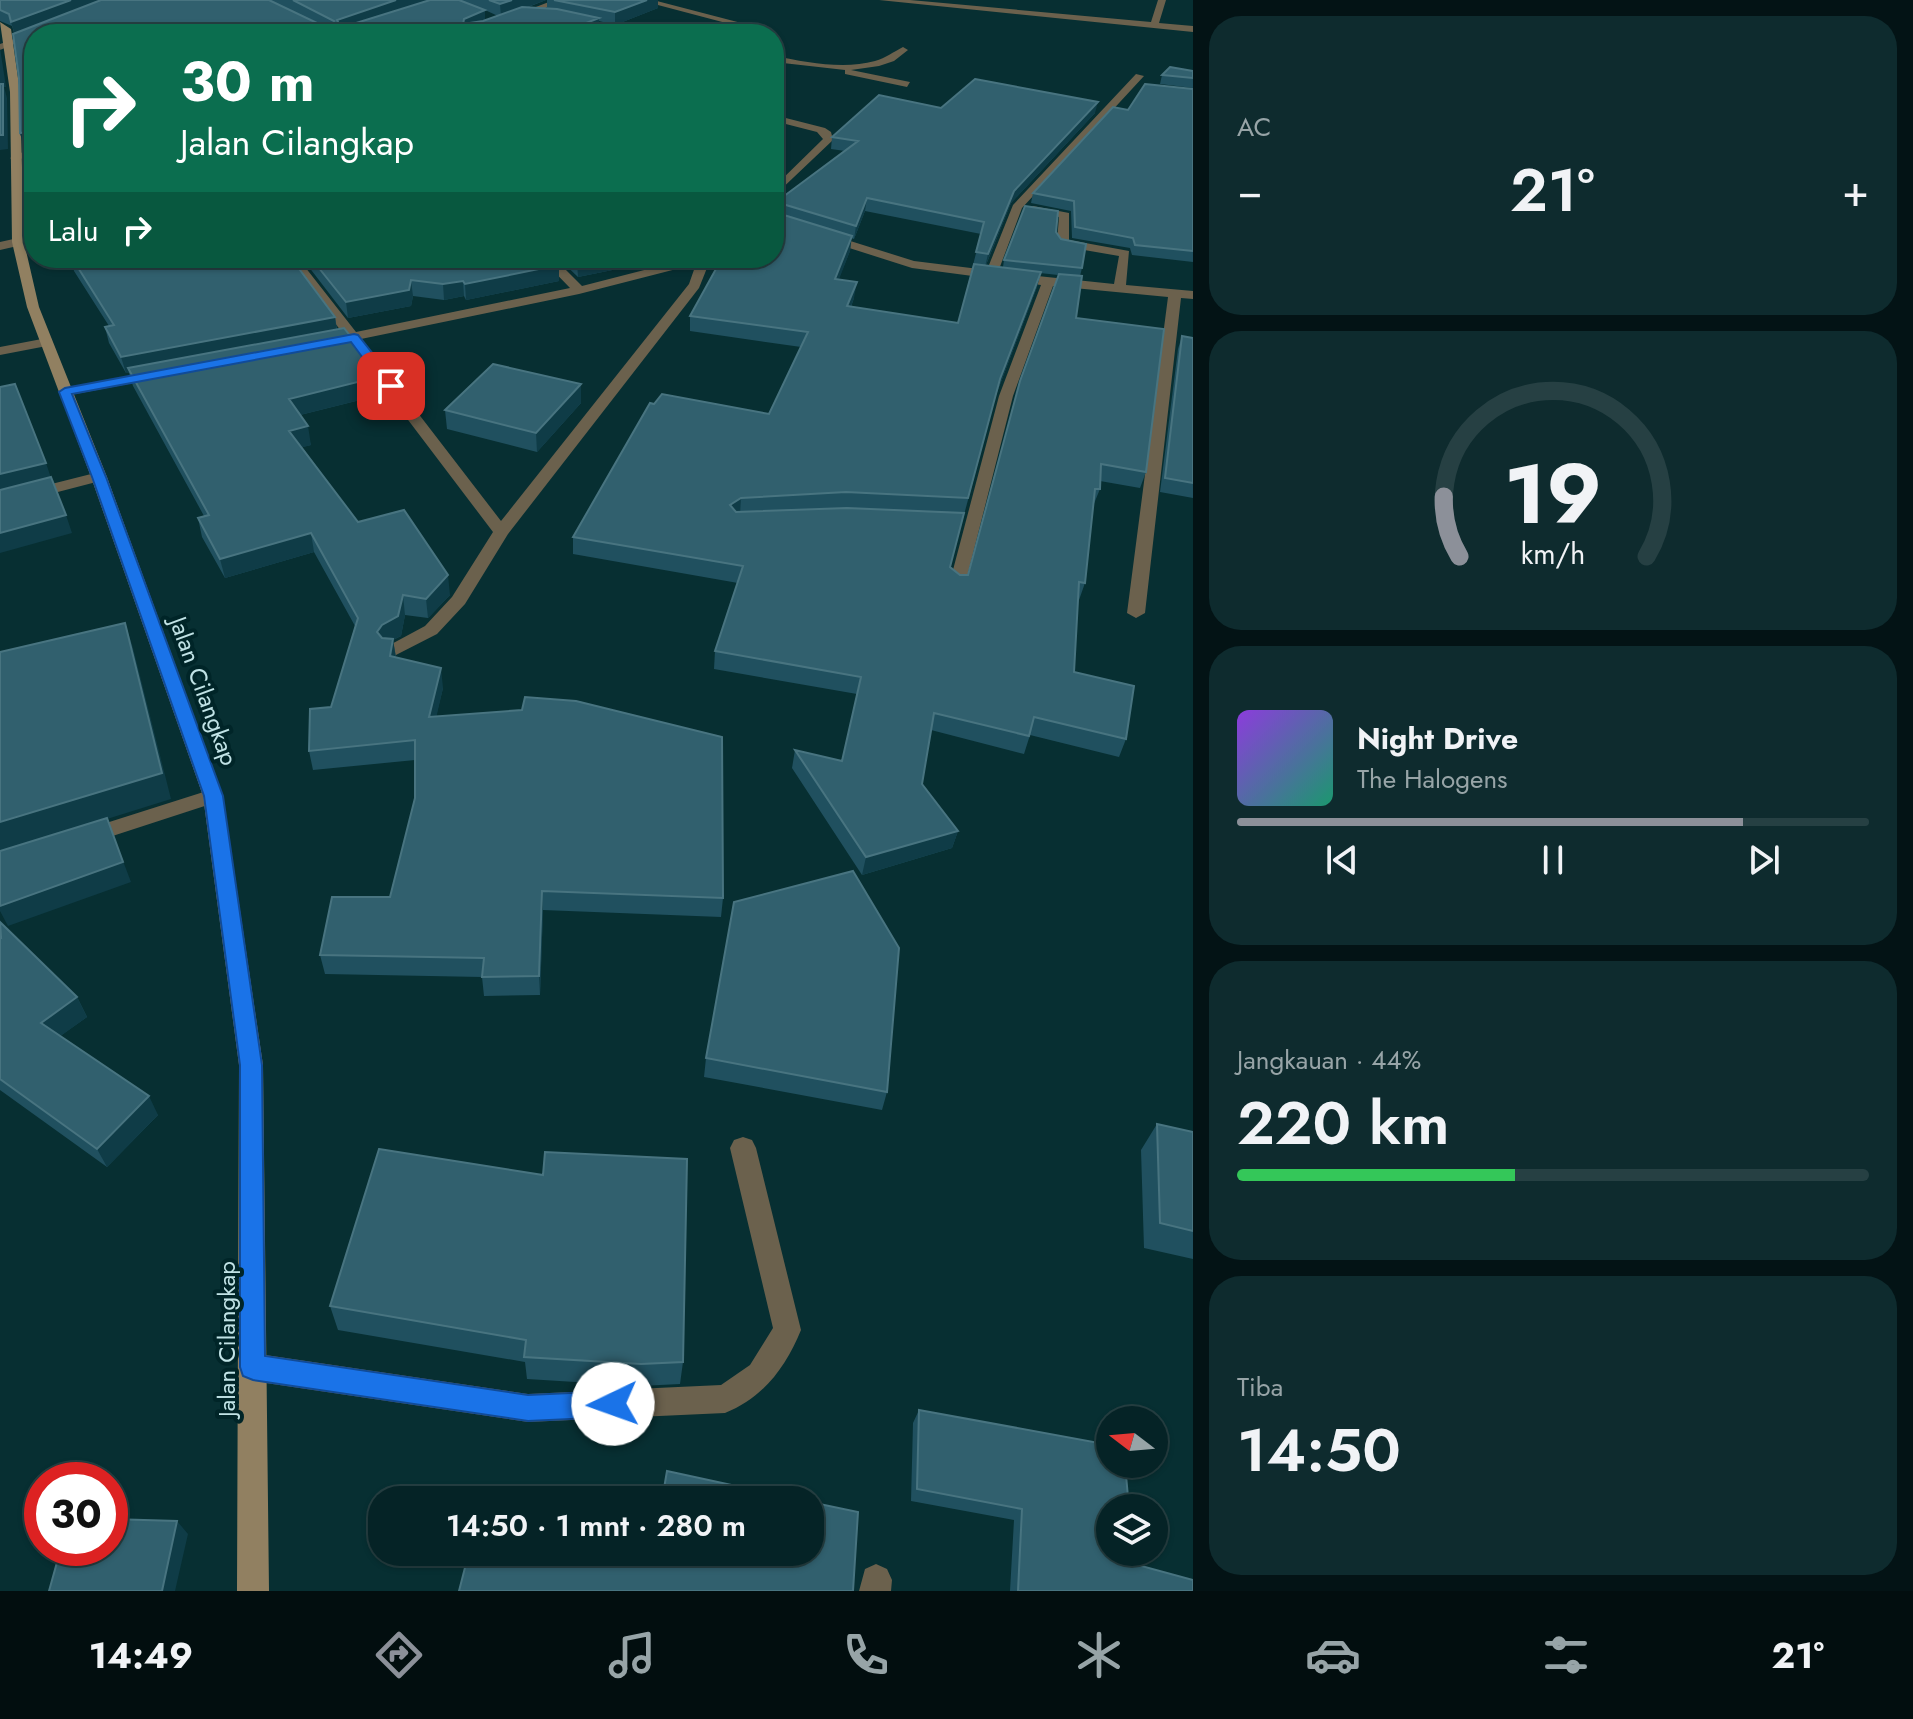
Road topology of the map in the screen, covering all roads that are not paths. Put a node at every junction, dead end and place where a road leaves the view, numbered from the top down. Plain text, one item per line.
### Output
1 (562, 0) edge
2 (643, 0) edge
3 (883, 0) edge
4 (1162, 0) edge
5 (928, 2) edge
6 (529, 13) junction
7 (543, 16) edge
8 (488, 17) edge
9 (558, 18) edge
10 (502, 23) junction
11 (499, 24) edge
12 (590, 24) edge
13 (741, 24) edge
14 (0, 25) edge
15 (1154, 26) junction
16 (1193, 29) edge
17 (24, 39) edge
18 (5, 46) edge
19 (903, 50) dead end
20 (784, 61) edge
21 (828, 69) junction
22 (907, 84) dead end
23 (1148, 88) edge
24 (8, 92) edge
25 (784, 121) edge
26 (24, 154) edge
27 (784, 183) edge
28 (1017, 207) junction
29 (24, 212) edge
30 (784, 223) edge
31 (9, 244) edge
32 (300, 268) edge
33 (557, 268) edge
34 (668, 268) edge
35 (701, 268) edge
36 (991, 275) junction
37 (1048, 282) junction
38 (579, 290) junction
39 (1119, 290) junction
40 (1175, 294) junction
41 (1193, 295) edge
42 (354, 337) junction
43 (47, 342) junction
44 (309, 346) edge
45 (0, 351) edge
46 (172, 372) edge
47 (65, 392) junction
48 (99, 477) junction
49 (0, 502) edge
50 (501, 532) junction
51 (957, 585) edge
52 (1136, 613) dead end
53 (392, 651) edge
54 (213, 796) junction
55 (61, 844) edge
56 (743, 1148) dead end
57 (253, 1367) junction
58 (253, 1591) edge

1 - 6 street
2 - 13 street
3 - 5 street
4 - 15 street
5 - 15 street
6 - 7 street
6 - 10 street
8 - 10 street
9 - 12 street
10 - 11 street
14 - 18 street, Jalan Cilangkap
15 - 16 street
17 - 18 street
18 - 24 street, Jalan Cilangkap
19 - 21 street
20 - 21 street
21 - 22 street
23 - 28 street
24 - 26 street, Jalan Cilangkap
25 - 27 street
28 - 36 street
28 - 39 street
29 - 31 street, Jalan Cilangkap
30 - 36 street
31 - 43 street, Jalan Cilangkap
32 - 42 street
33 - 38 street
34 - 38 street
35 - 50 street
36 - 37 street
37 - 39 street
37 - 51 street
38 - 42 street
39 - 40 street
40 - 41 street
40 - 52 street
42 - 44 street
42 - 50 street
43 - 45 street
43 - 47 street, Jalan Cilangkap
46 - 47 street
47 - 48 street, Jalan Cilangkap
48 - 49 street
48 - 54 street, Jalan Cilangkap
50 - 53 street
54 - 55 street
54 - 57 street, Jalan Cilangkap
56 - 57 street
57 - 58 street, Jalan Cilangkap

